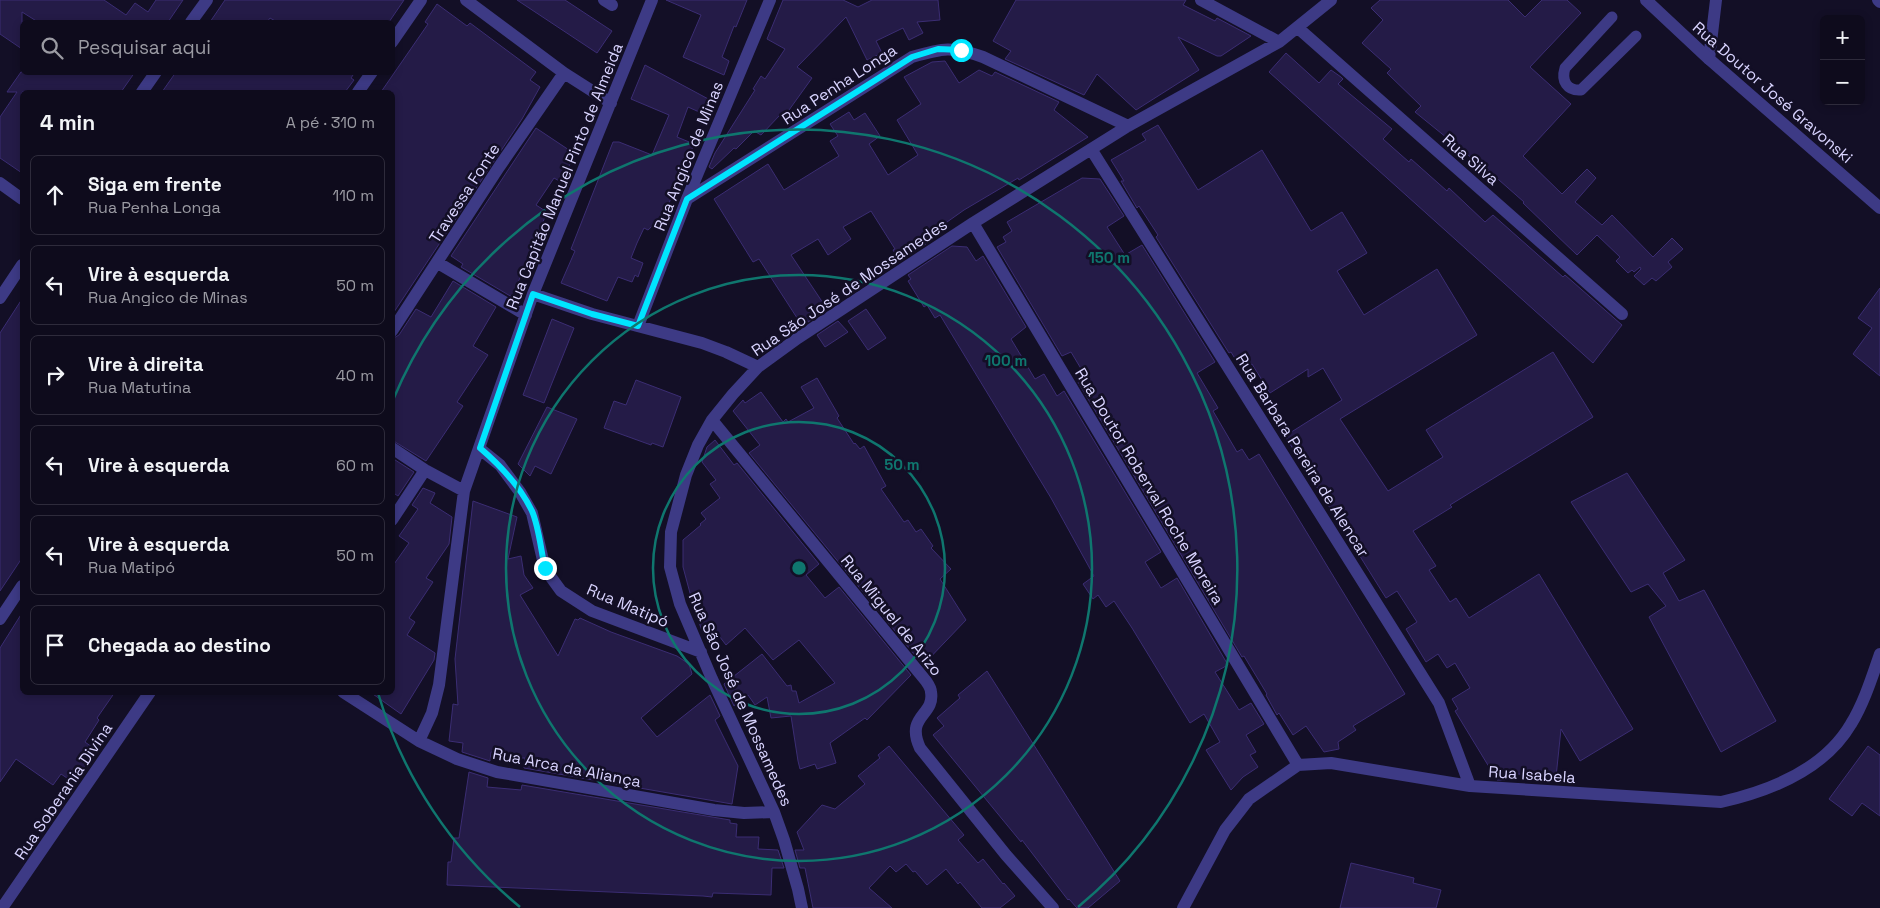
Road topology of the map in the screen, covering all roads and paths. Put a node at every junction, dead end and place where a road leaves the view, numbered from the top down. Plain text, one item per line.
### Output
1 (206, 0) edge
2 (421, 0) edge
3 (466, 0) edge
4 (652, 0) edge
5 (770, 0) edge
6 (1201, 0) edge
7 (1331, 0) edge
8 (1646, 0) edge
9 (1716, 0) edge
10 (1612, 17) dead end
11 (192, 20) edge
12 (1298, 28) junction
13 (1636, 36) dead end
14 (395, 38) edge
15 (1279, 42) junction
16 (1710, 59) junction
17 (564, 73) junction
18 (154, 75) edge
19 (370, 75) edge
20 (143, 90) edge
21 (359, 90) edge
22 (611, 103) junction
23 (1128, 126) junction
24 (1092, 149) junction
25 (0, 183) edge
26 (20, 198) edge
27 (687, 199) junction
28 (1880, 208) edge
29 (973, 223) junction
30 (438, 263) junction
31 (20, 268) edge
32 (533, 294) junction
33 (0, 298) edge
34 (1622, 314) dead end
35 (526, 315) junction
36 (638, 326) junction
37 (395, 327) edge
38 (758, 367) junction
39 (712, 420) junction
40 (480, 448) junction
41 (395, 450) edge
42 (425, 470) junction
43 (464, 491) junction
44 (395, 515) edge
45 (20, 589) edge
46 (0, 619) edge
47 (701, 652) junction
48 (1880, 654) edge
49 (148, 695) edge
50 (348, 695) edge
51 (419, 741) junction
52 (1298, 765) junction
53 (1470, 786) junction
54 (774, 812) junction
55 (2, 908) edge
56 (802, 908) edge
57 (1053, 908) edge
58 (1183, 908) edge

1 - 11 street
2 - 14 street
3 - 17 street
4 - 22 street, Rua Capitão Manuel Pinto de Almeida
5 - 27 street, Rua Angico de Minas
6 - 15 street
7 - 12 street, Rua São José de Mossamedes
8 - 16 street, Rua Doutor José Gravonski
9 - 16 street
10 - 13 lane
12 - 15 street, Rua São José de Mossamedes
12 - 34 street, Rua Silva
15 - 23 street, Rua São José de Mossamedes
16 - 28 street, Rua Doutor José Gravonski
17 - 22 street
17 - 30 street, Travessa Fonte
18 - 20 street
19 - 21 street
22 - 32 street, Rua Capitão Manuel Pinto de Almeida
23 - 24 street, Rua São José de Mossamedes
23 - 27 street, Rua Penha Longa
24 - 29 street, Rua São José de Mossamedes
24 - 53 street, Rua Barbara Pereira de Alencar
25 - 26 street
27 - 36 street, Rua Angico de Minas
29 - 38 street, Rua São José de Mossamedes
29 - 52 street, Rua Doutor Roberval Roche Moreira
30 - 35 street
30 - 37 street, Travessa Fonte
31 - 33 street
32 - 35 street, Rua Capitão Manuel Pinto de Almeida
32 - 36 street
35 - 40 street, Rua Capitão Manuel Pinto de Almeida
36 - 38 street
38 - 39 street, Rua São José de Mossamedes
39 - 47 street, Rua São José de Mossamedes
39 - 57 street, Rua Miguel de Arizo
40 - 43 street, Rua Capitão Manuel Pinto de Almeida
40 - 47 street, Rua Matipó
41 - 42 street
42 - 43 street
42 - 44 street
43 - 51 street, Rua Capitão Manuel Pinto de Almeida
45 - 46 street
47 - 54 street, Rua São José de Mossamedes
48 - 53 street, Rua Isabela
49 - 55 street, Rua Soberania Divina
50 - 51 street, Rua Arca da Aliança
51 - 54 street, Rua Arca da Aliança
52 - 53 street, Rua Isabela
52 - 58 street
54 - 56 street, Rua São José de Mossamedes

